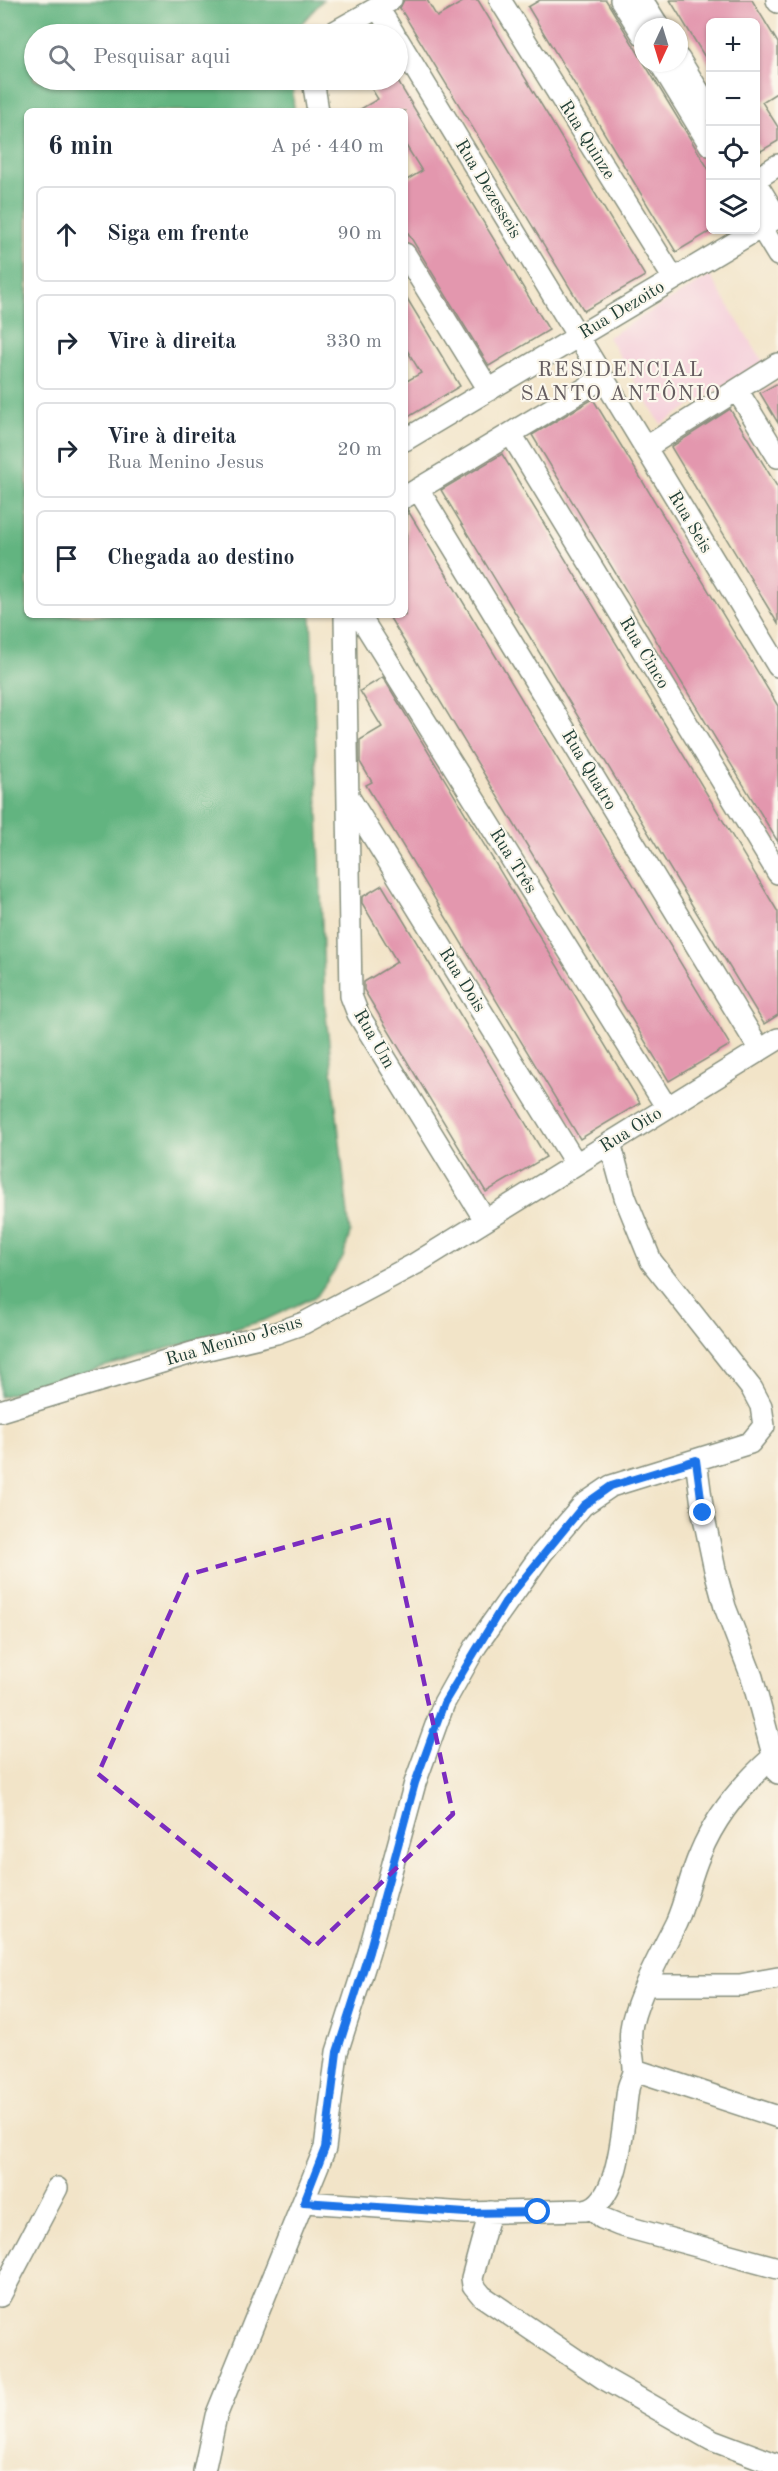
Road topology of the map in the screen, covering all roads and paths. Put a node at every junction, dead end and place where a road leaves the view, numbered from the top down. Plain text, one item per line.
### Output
1 (500, 0) edge
2 (621, 0) edge
3 (642, 0) edge
4 (384, 4) edge
5 (653, 18) edge
6 (634, 21) edge
7 (349, 24) edge
8 (391, 24) edge
9 (408, 56) edge
10 (666, 72) edge
11 (687, 72) edge
12 (315, 90) edge
13 (706, 102) edge
14 (318, 108) edge
15 (706, 137) edge
16 (778, 165) edge
17 (757, 180) edge
18 (760, 192) edge
19 (770, 220) edge
20 (778, 255) edge
21 (408, 260) edge
22 (674, 279) junction
23 (578, 337) junction
24 (778, 364) edge
25 (603, 378) junction
26 (489, 390) junction
27 (737, 390) junction
28 (511, 434) junction
29 (408, 438) edge
30 (645, 448) junction
31 (778, 457) edge
32 (412, 493) edge
33 (345, 618) edge
34 (361, 618) edge
35 (778, 666) edge
36 (348, 796) junction
37 (778, 873) edge
38 (769, 1045) edge
39 (667, 1108) junction
40 (610, 1143) junction
41 (576, 1164) junction
42 (484, 1220) junction
43 (0, 1411) edge
44 (696, 1460) junction
45 (776, 1765) edge
46 (778, 1978) edge
47 (648, 1985) junction
48 (635, 2070) junction
49 (778, 2117) edge
50 (57, 2188) dead end
51 (304, 2202) junction
52 (592, 2209) junction
53 (490, 2212) junction
54 (778, 2268) edge
55 (0, 2296) edge
56 (778, 2465) edge
57 (204, 2471) edge

1 - 22 street, Rua Quinze
2 - 6 street
3 - 5 street
4 - 7 street
4 - 8 street
9 - 23 street, Rua Dezesseis
10 - 15 street
11 - 13 street
12 - 14 street
16 - 17 street
18 - 19 street
19 - 20 street
19 - 22 street, Rua Dezoito
21 - 26 street
22 - 23 street, Rua Dezoito
23 - 25 street, Rua Seis
23 - 26 street, Rua Dezoito
24 - 27 street
25 - 28 street
25 - 30 street, Rua Seis
26 - 29 street, Rua Dezoito
27 - 30 street
27 - 31 street
28 - 32 street
28 - 37 street, Rua Cinco
30 - 35 street, Rua Seis
32 - 38 street, Rua Quatro
33 - 36 street, Rua Um
34 - 39 street, Rua Três
36 - 41 street, Rua Dois
36 - 42 street, Rua Um
38 - 39 street, Rua Oito
39 - 40 street, Rua Oito
40 - 41 street, Rua Oito
40 - 44 street
41 - 42 street, Rua Oito
42 - 43 street, Rua Menino Jesus
44 - 45 street
44 - 51 street
45 - 47 street
46 - 47 street
47 - 48 street
48 - 49 street
48 - 52 street
50 - 55 street
51 - 53 street
51 - 57 street
52 - 53 street
52 - 54 street
53 - 56 street

